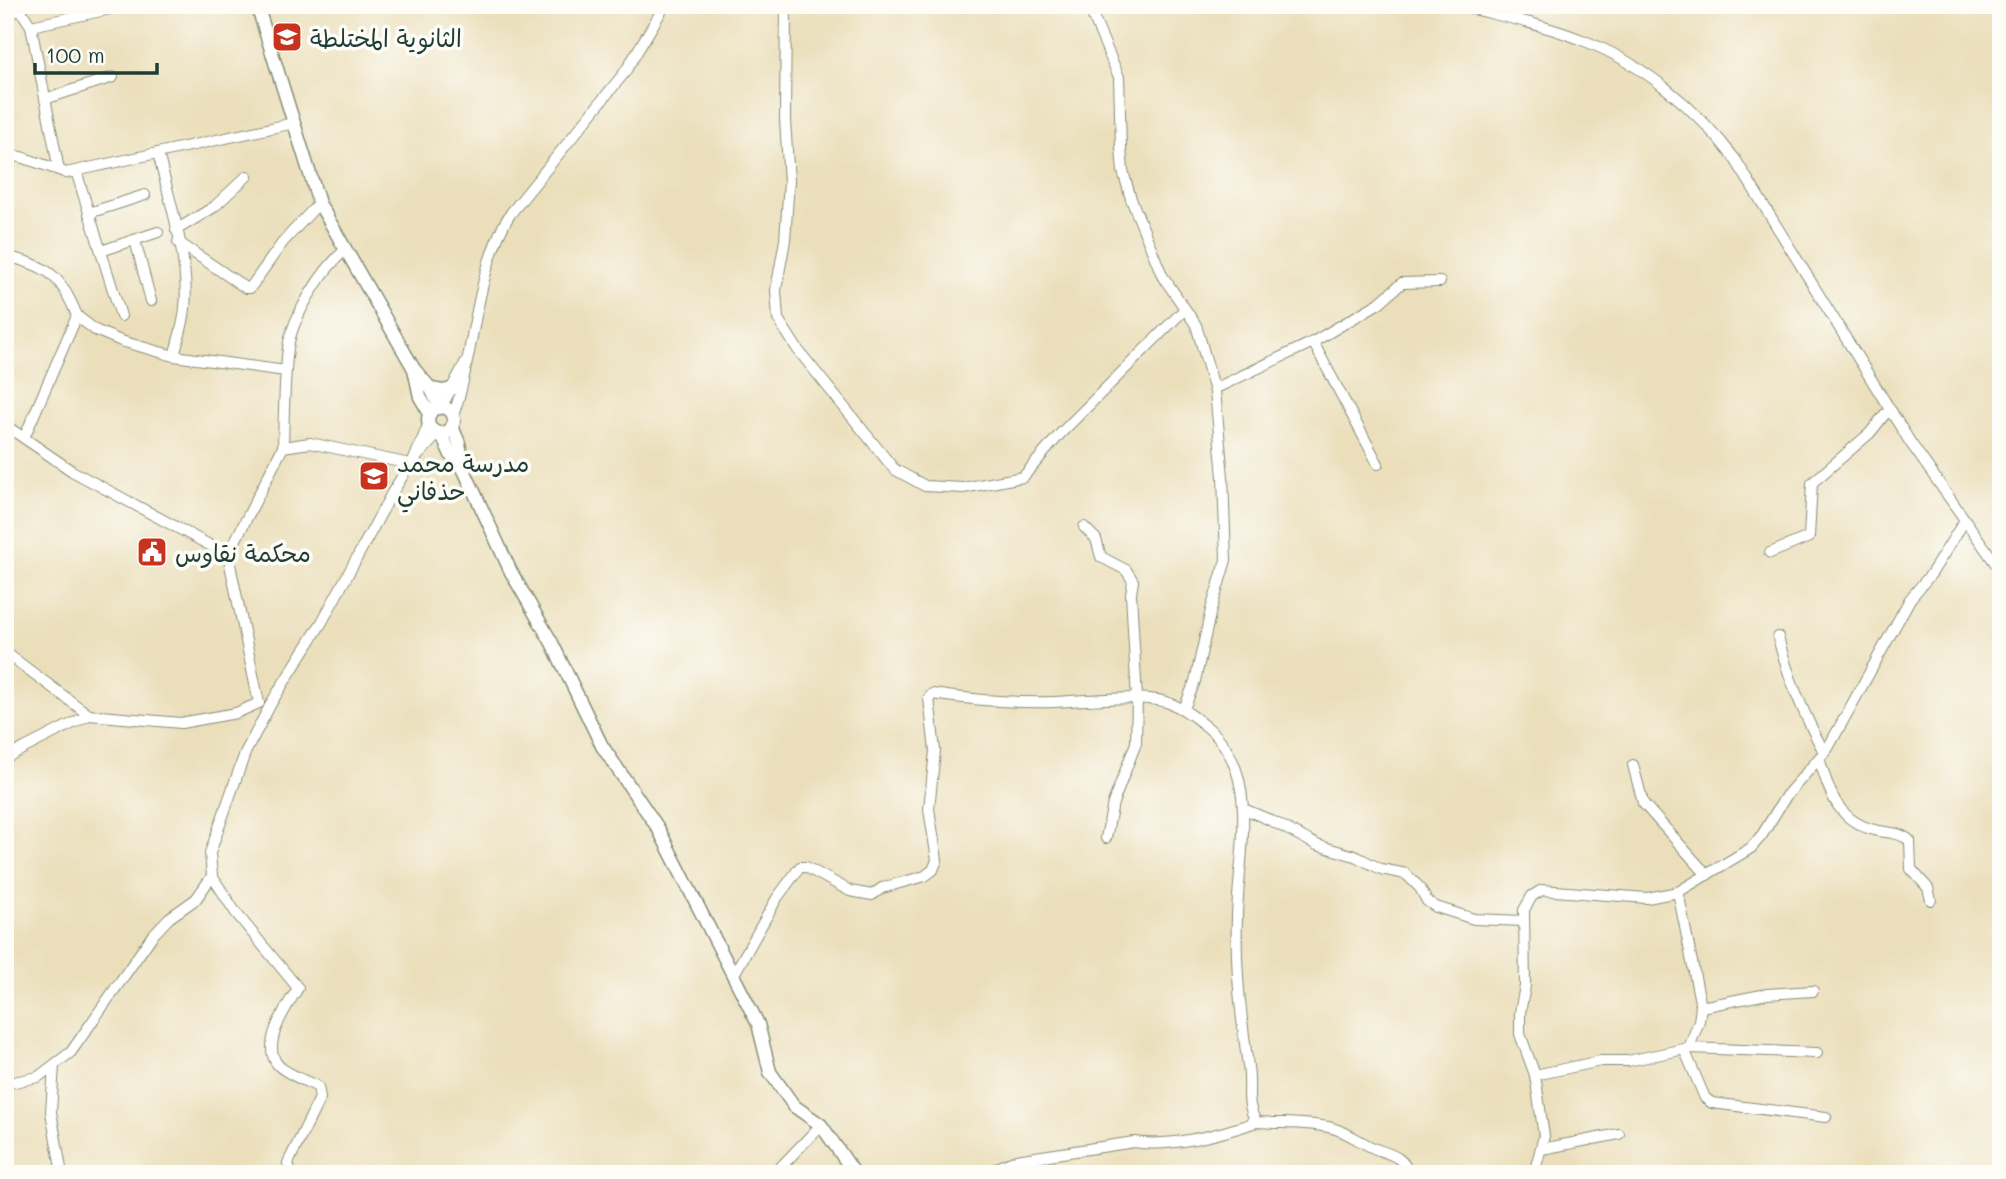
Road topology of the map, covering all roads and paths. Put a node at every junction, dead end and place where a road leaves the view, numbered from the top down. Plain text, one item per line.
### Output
1 (129, 5) edge
2 (257, 5) edge
3 (665, 5) edge
4 (786, 5) edge
5 (1088, 5) edge
6 (1458, 5) edge
7 (21, 7) edge
8 (5, 18) edge
9 (31, 26) junction
10 (113, 77) dead end
11 (45, 99) junction
12 (294, 123) junction
13 (158, 153) junction
14 (5, 155) edge
15 (60, 170) junction
16 (76, 171) junction
17 (247, 176) dead end
18 (145, 195) dead end
19 (320, 203) junction
20 (89, 213) junction
21 (177, 230) junction
22 (158, 232) dead end
23 (135, 240) junction
24 (178, 242) junction
25 (345, 250) junction
26 (101, 251) junction
27 (5, 256) edge
28 (1440, 282) dead end
29 (151, 301) dead end
30 (1185, 309) junction
31 (77, 316) junction
32 (121, 316) dead end
33 (1313, 342) junction
34 (174, 356) junction
35 (468, 356) junction
36 (414, 369) junction
37 (286, 371) junction
38 (431, 389) junction
39 (451, 389) junction
40 (1214, 389) junction
41 (1892, 412) junction
42 (435, 413) junction
43 (5, 425) edge
44 (444, 432) junction
45 (24, 438) junction
46 (283, 447) junction
47 (413, 461) junction
48 (1378, 464) dead end
49 (464, 470) junction
50 (1965, 520) junction
51 (1084, 527) dead end
52 (1770, 553) dead end
53 (228, 555) junction
54 (2001, 571) edge
55 (1778, 637) dead end
56 (5, 652) edge
57 (1137, 699) junction
58 (273, 700) junction
59 (259, 703) junction
60 (1184, 709) junction
61 (89, 715) junction
62 (1822, 755) junction
63 (5, 758) edge
64 (1633, 765) dead end
65 (1244, 809) junction
66 (1107, 838) dead end
67 (1707, 874) junction
68 (212, 876) junction
69 (1678, 892) junction
70 (1931, 900) dead end
71 (1524, 921) junction
72 (733, 975) junction
73 (1813, 991) dead end
74 (1701, 1007) junction
75 (1687, 1048) junction
76 (1817, 1052) dead end
77 (54, 1065) junction
78 (1535, 1074) junction
79 (5, 1084) edge
80 (1826, 1117) dead end
81 (1256, 1122) junction
82 (821, 1125) junction
83 (1619, 1134) dead end
84 (1542, 1149) junction
85 (62, 1174) edge
86 (291, 1174) edge
87 (774, 1174) edge
88 (855, 1174) edge
89 (998, 1174) edge
90 (1408, 1174) edge
91 (1534, 1174) edge

1 - 9 street
2 - 12 street
3 - 35 street
4 - 30 street
5 - 30 street
6 - 41 street
7 - 8 street
7 - 9 street
9 - 11 street
10 - 11 street
11 - 15 street
12 - 13 street
12 - 19 street
13 - 16 street
13 - 21 street
14 - 15 street
15 - 16 street
16 - 20 street
17 - 21 street
18 - 20 street
19 - 24 street
19 - 25 street
20 - 26 street
21 - 24 street
22 - 23 street
23 - 26 street
23 - 29 street
24 - 34 street
25 - 36 street
25 - 37 street
26 - 32 street
27 - 31 street
28 - 33 street
30 - 40 street
31 - 34 street
31 - 45 street
33 - 40 street
33 - 48 street
34 - 37 street
35 - 39 street
35 - 44 street
36 - 38 street
36 - 42 street
37 - 46 street
38 - 39 street
38 - 42 street
39 - 42 street
40 - 60 street
41 - 50 street
41 - 52 street
42 - 44 street
42 - 44 street
42 - 47 street
43 - 45 street
44 - 47 street
44 - 49 street
44 - 49 street
45 - 53 street
46 - 47 street
46 - 53 street
47 - 58 street
49 - 72 street
50 - 54 street
50 - 62 street
51 - 57 street
53 - 59 street
55 - 62 street
56 - 61 street
57 - 60 street
57 - 66 street
57 - 72 street
58 - 59 street
58 - 68 street
59 - 61 street
60 - 65 street
61 - 63 street
62 - 67 street
62 - 70 street
64 - 67 street
65 - 71 street
65 - 81 street
67 - 69 street
68 - 77 street
68 - 86 street
69 - 71 street
69 - 74 street
71 - 78 street
72 - 82 street
73 - 74 street
74 - 75 street
75 - 76 street
75 - 78 street
75 - 80 street
77 - 79 street
77 - 85 street
78 - 84 street
81 - 89 street
81 - 90 street
82 - 87 street
82 - 88 street
83 - 84 street
84 - 91 street

